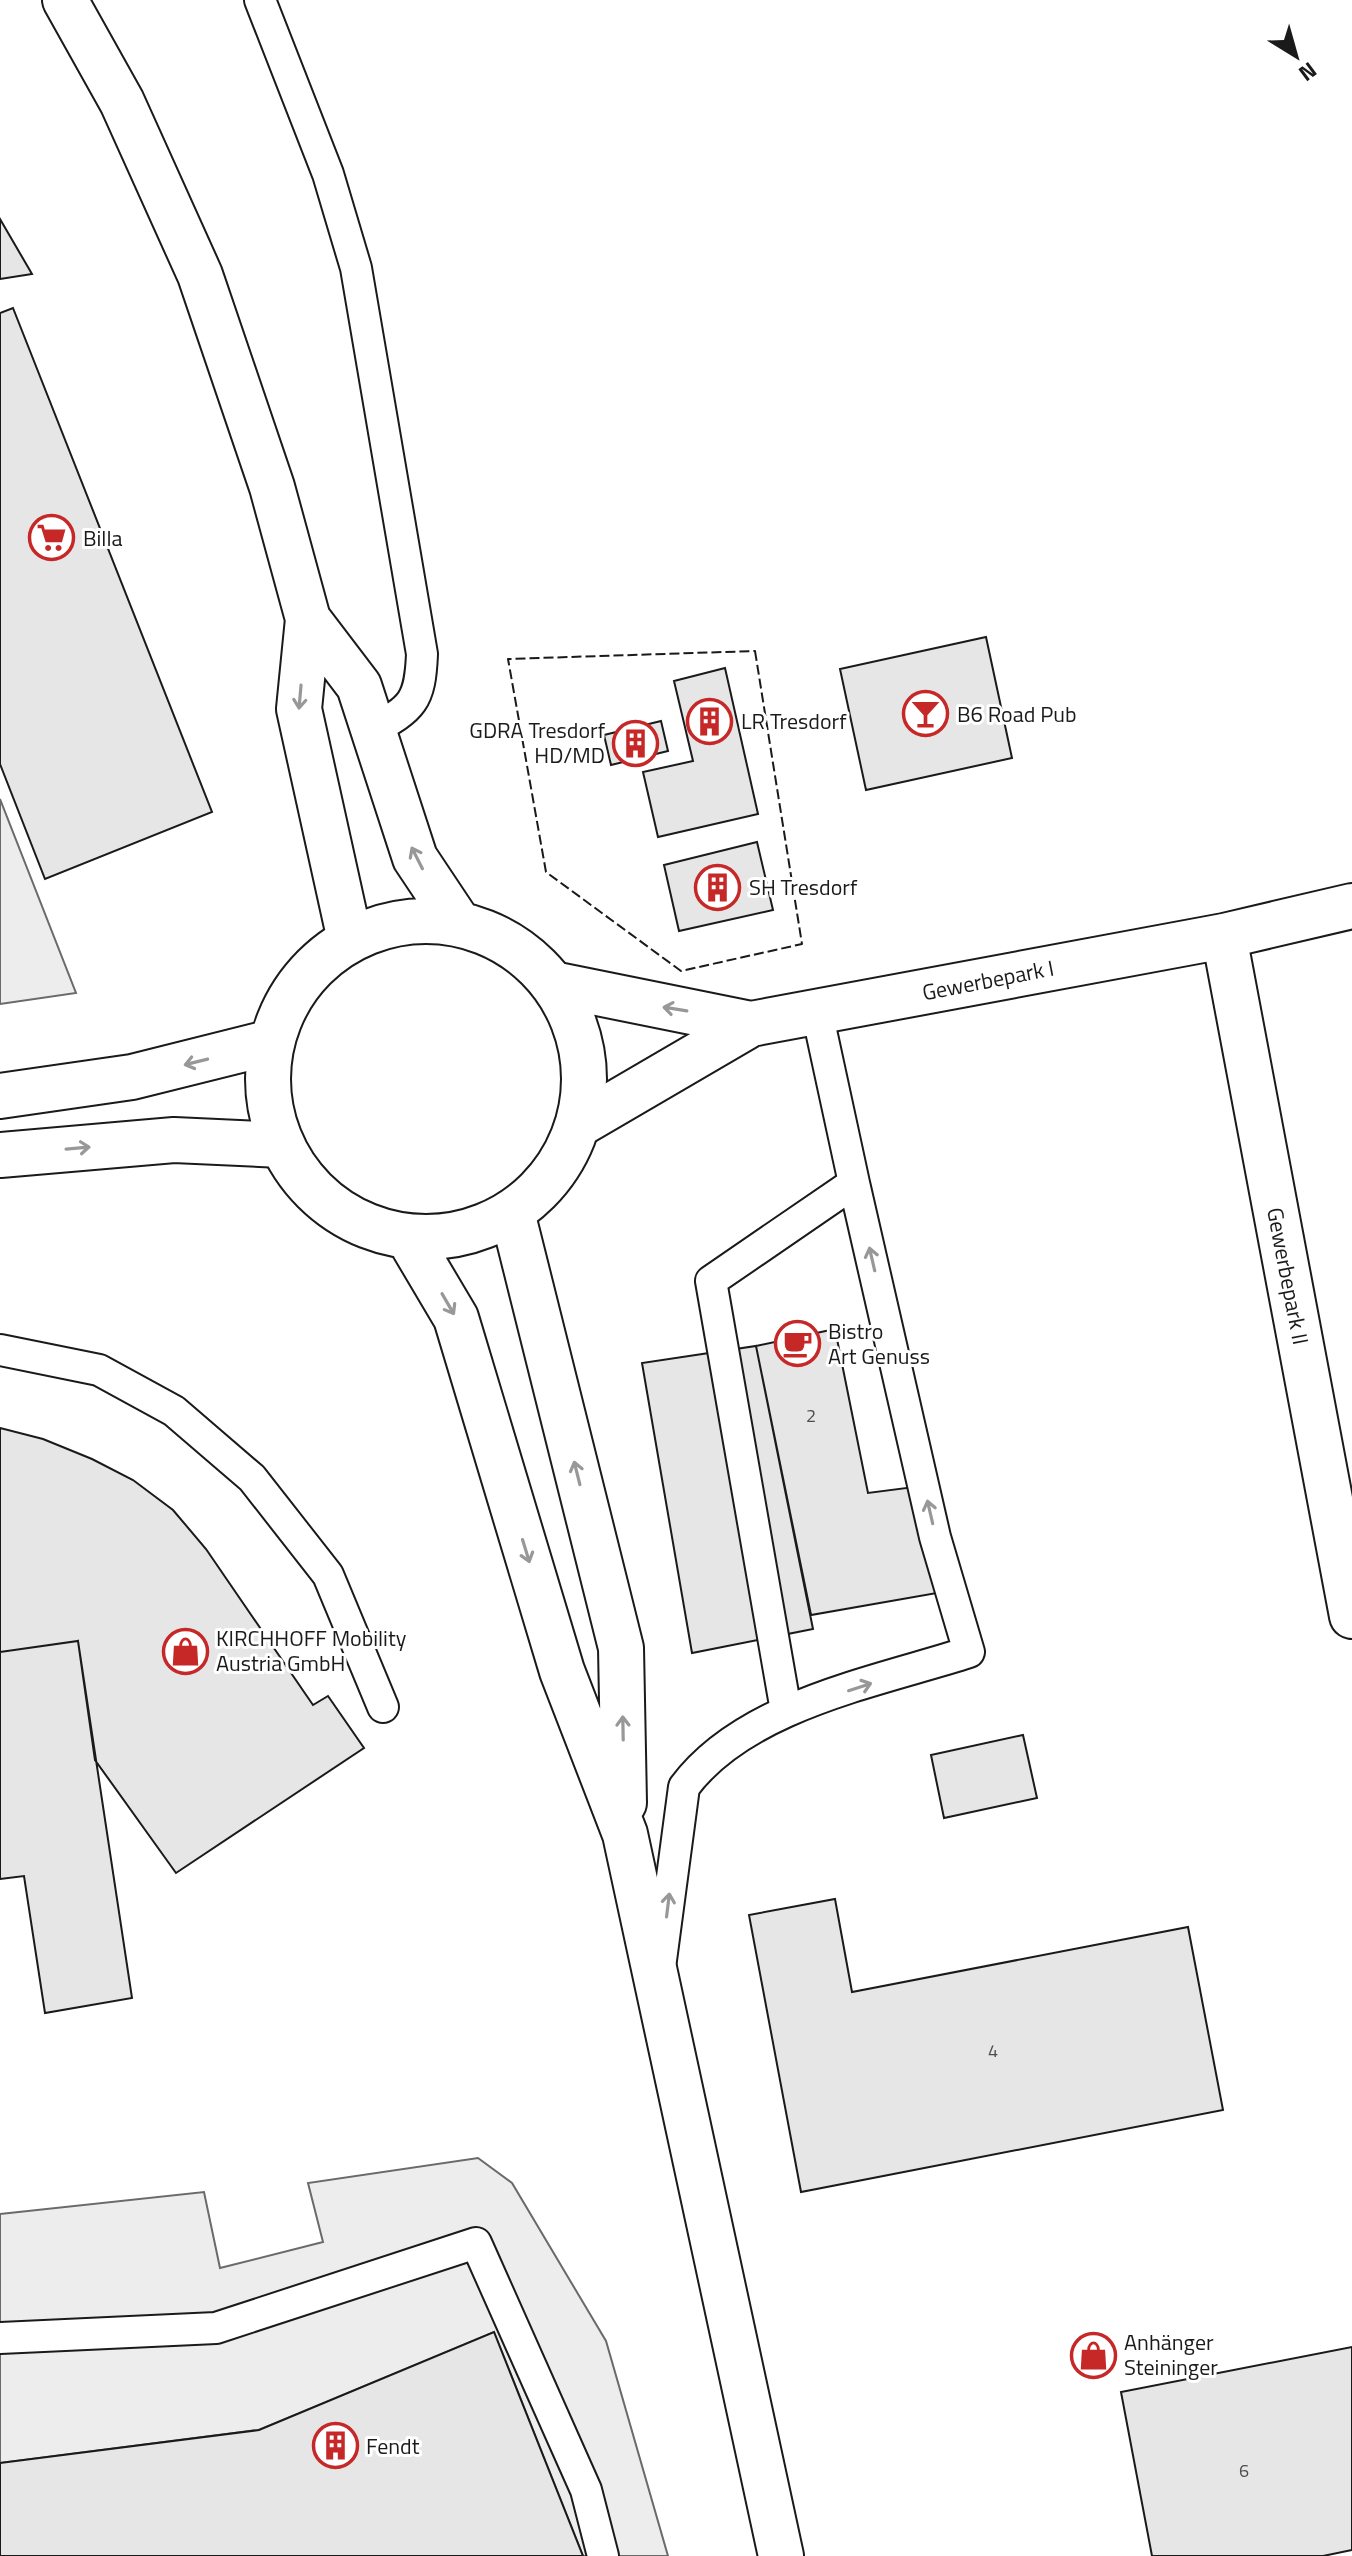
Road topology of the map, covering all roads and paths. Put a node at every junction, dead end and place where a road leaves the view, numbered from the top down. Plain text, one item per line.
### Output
1 (65, 0) edge
2 (260, 0) edge
3 (308, 619) junction
4 (372, 730) junction
5 (1352, 906) edge
6 (459, 924) junction
7 (1224, 936) junction
8 (350, 940) junction
9 (553, 984) junction
10 (817, 1012) junction
11 (751, 1024) junction
12 (272, 1042) junction
13 (0, 1096) edge
14 (578, 1125) junction
15 (281, 1145) junction
16 (0, 1155) edge
17 (854, 1183) junction
18 (512, 1212) junction
19 (408, 1237) junction
20 (0, 1350) edge
21 (1352, 1616) edge
22 (383, 1707) dead end
23 (786, 1711) junction
24 (625, 1834) junction
25 (659, 1982) junction
26 (0, 2338) edge
27 (603, 2556) edge
28 (781, 2556) edge

1 - 3 main road
2 - 4 lane
3 - 4 main road
3 -> 8 main road
6 -> 4 main road
5 - 7 main road, Gewerbepark I
6 - 8 main road
6 - 9 main road
7 - 10 main road, Gewerbepark I
7 - 21 main road, Gewerbepark II
8 - 12 main road
11 -> 9 main road, Gewerbepark I
9 - 14 main road
10 - 11 main road, Gewerbepark I
10 - 17 lane
11 - 14 main road, Gewerbepark I
12 -> 13 main road
12 - 15 main road
14 - 18 main road
16 -> 15 main road
15 - 19 main road
17 - 23 lane
23 -> 17 lane
18 - 19 main road
24 -> 18 main road
19 -> 24 main road
20 - 22 lane
25 -> 23 lane
24 - 25 main road
25 - 28 main road
26 - 27 lane

